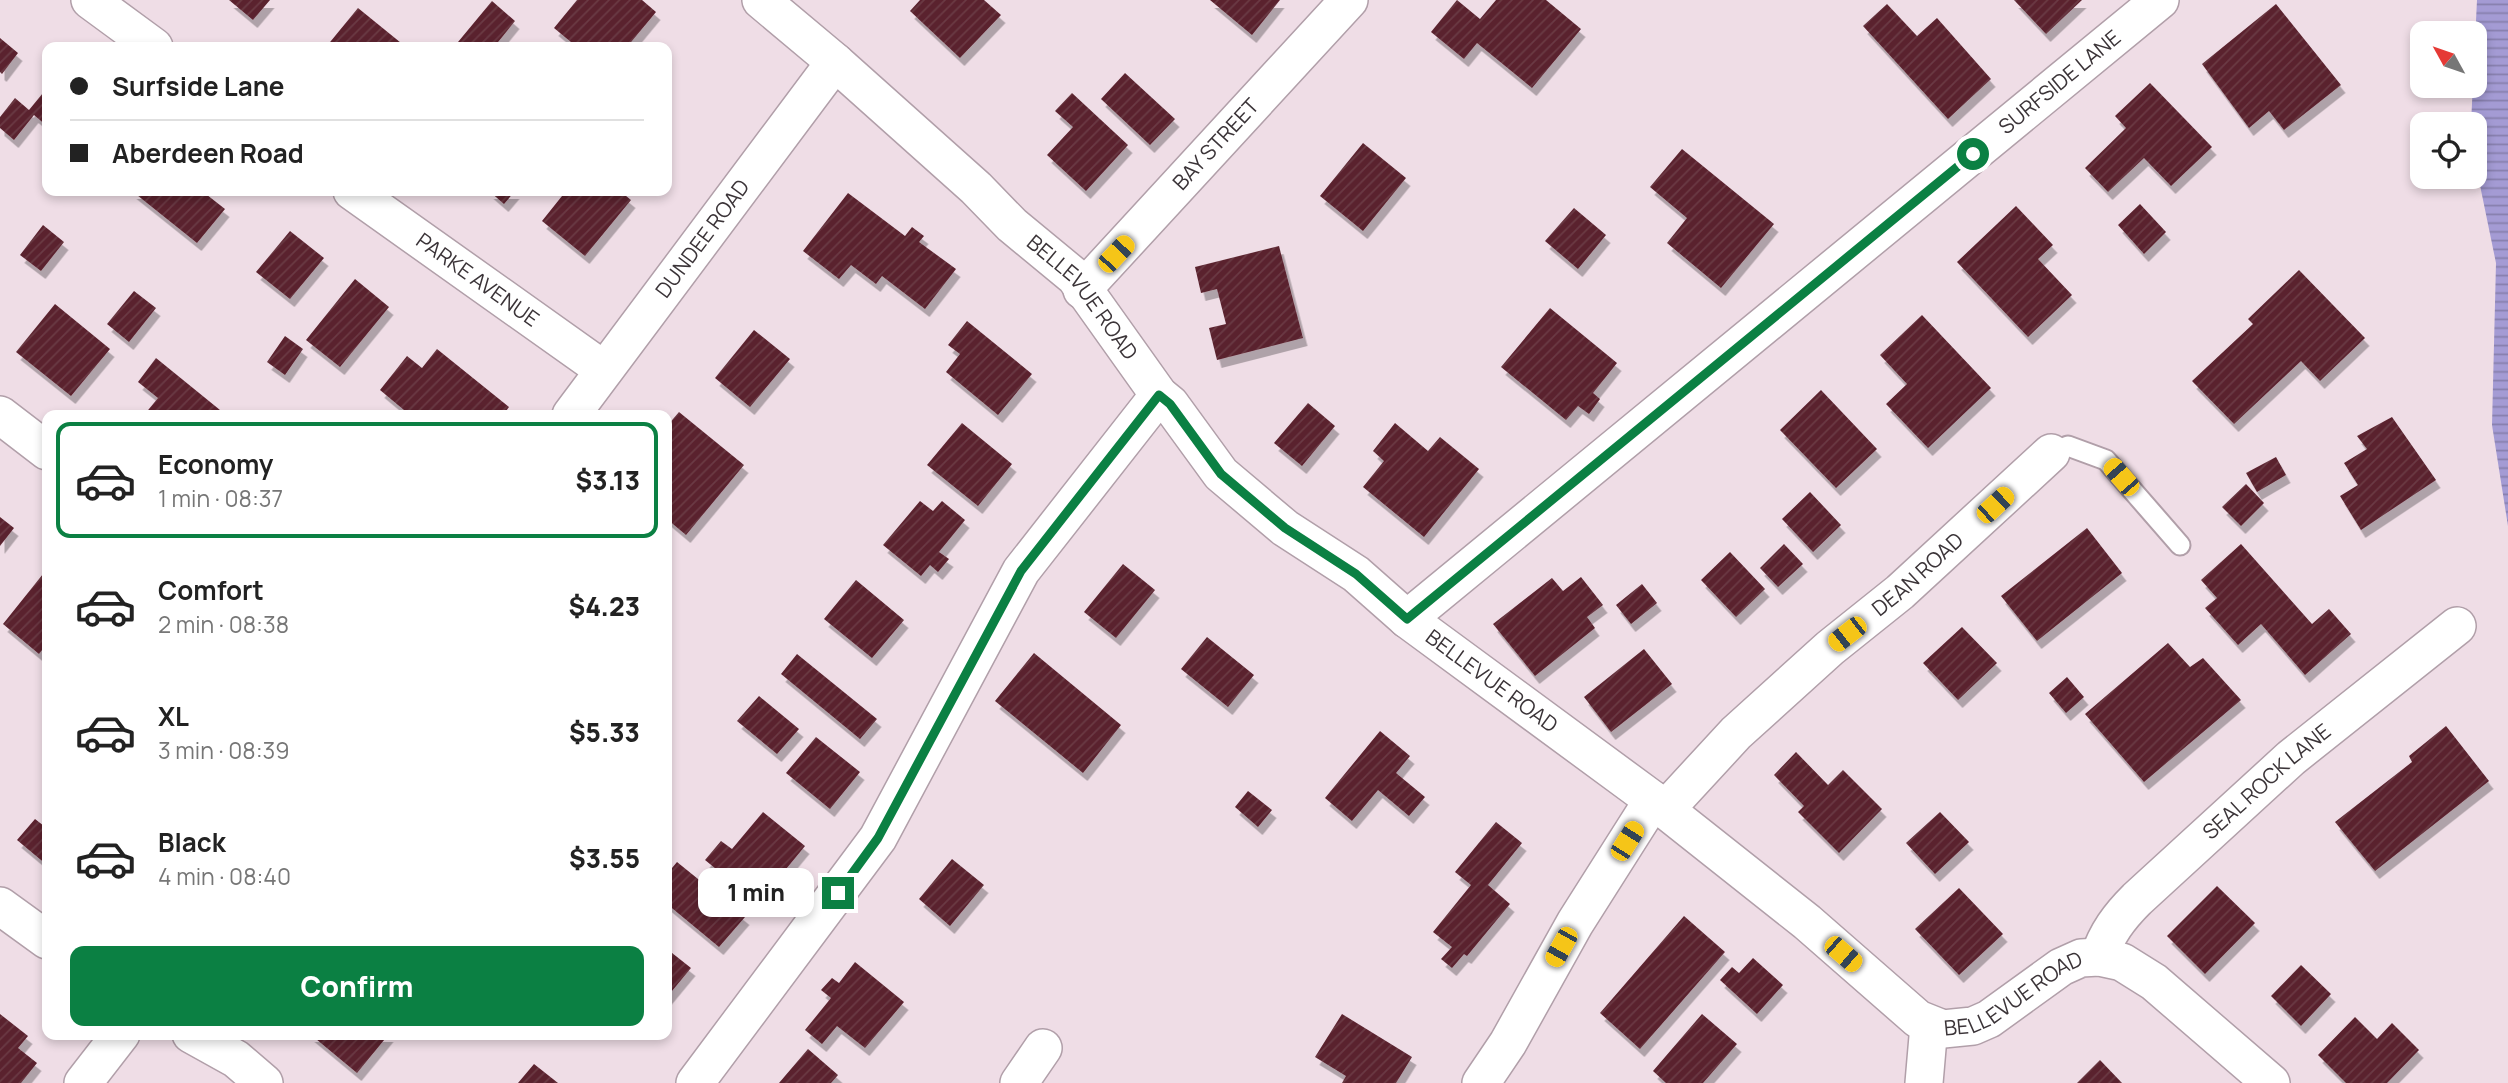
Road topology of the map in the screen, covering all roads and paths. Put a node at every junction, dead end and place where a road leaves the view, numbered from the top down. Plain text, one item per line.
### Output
1 (90, 0) edge
2 (761, 0) edge
3 (1349, 0) edge
4 (2160, 0) edge
5 (146, 42) edge
6 (835, 62) junction
7 (359, 196) edge
8 (1082, 290) junction
9 (604, 370) junction
10 (1159, 395) junction
11 (576, 410) edge
12 (0, 415) edge
13 (42, 446) edge
14 (2051, 453) joint
15 (2180, 545) dead end
16 (1407, 619) junction
17 (2457, 626) dead end
18 (1659, 805) junction
19 (0, 906) edge
20 (42, 936) edge
21 (2099, 957) junction
22 (1929, 1025) junction
23 (116, 1040) edge
24 (202, 1040) edge
25 (1043, 1048) dead end
26 (83, 1083) edge
27 (264, 1083) edge
28 (695, 1083) edge
29 (1019, 1083) edge
30 (1481, 1083) edge
31 (1924, 1083) edge
32 (2271, 1083) edge

1 - 5 street
2 - 6 street, BELLEVUE ROAD
3 - 8 street, BAY STREET
4 - 16 street, SURFSIDE LANE
6 - 8 street, BELLEVUE ROAD
6 - 9 street, DUNDEE ROAD
7 - 9 street, PARKE AVENUE
8 - 10 street, BELLEVUE ROAD
9 - 11 street, DUNDEE ROAD
10 - 16 street, BELLEVUE ROAD
10 - 28 street
12 - 13 street
14 - 15 lane
14 - 18 street, DEAN ROAD
16 - 18 street, BELLEVUE ROAD
17 - 21 street, SEAL ROCK LANE
18 - 22 street, BELLEVUE ROAD
18 - 30 street, DEAN ROAD
19 - 20 street
21 - 22 street, BELLEVUE ROAD
21 - 32 street, BELLEVUE ROAD
22 - 31 street
23 - 26 street
24 - 27 street
25 - 29 street

